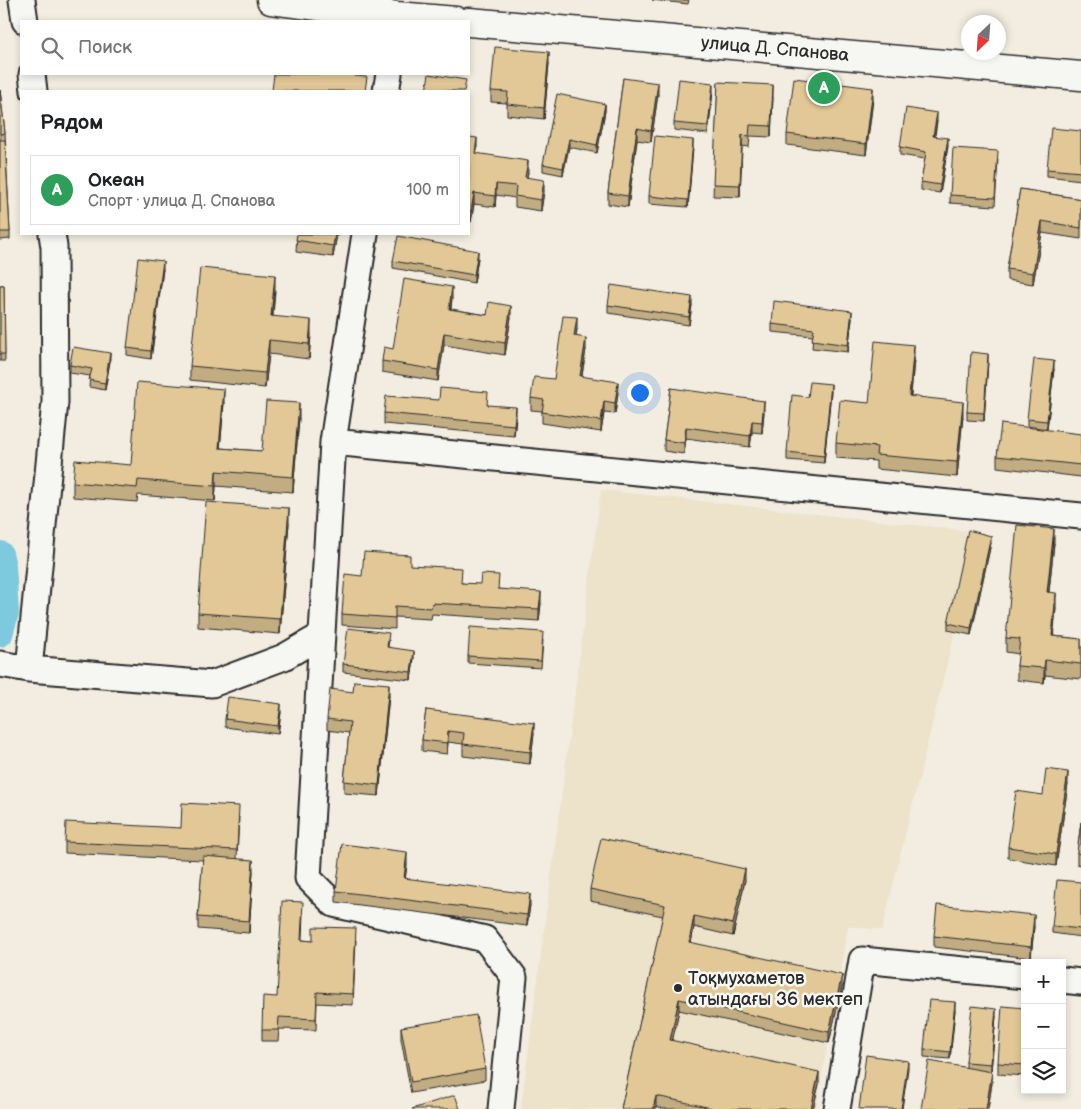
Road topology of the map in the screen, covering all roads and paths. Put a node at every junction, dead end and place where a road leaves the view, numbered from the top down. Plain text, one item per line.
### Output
1 (22, 0) edge
2 (271, 0) edge
3 (397, 19) edge
4 (25, 20) edge
5 (426, 20) edge
6 (470, 22) edge
7 (32, 75) edge
8 (389, 75) edge
9 (1081, 76) edge
10 (34, 90) edge
11 (386, 90) edge
12 (52, 235) edge
13 (365, 235) edge
14 (334, 442) junction
15 (1081, 516) edge
16 (322, 635) junction
17 (0, 664) edge
18 (30, 668) junction
19 (1021, 976) edge
20 (1066, 980) edge
21 (1081, 982) edge
22 (500, 1109) edge
23 (837, 1109) edge

1 - 4 street
2 - 3 main road
3 - 5 main road
6 - 9 main road, улица Д. Спанова
7 - 10 street
8 - 11 street
12 - 18 street
13 - 14 street
14 - 15 street
14 - 16 street
16 - 18 street
16 - 22 street
17 - 18 street
19 - 23 street
20 - 21 street

